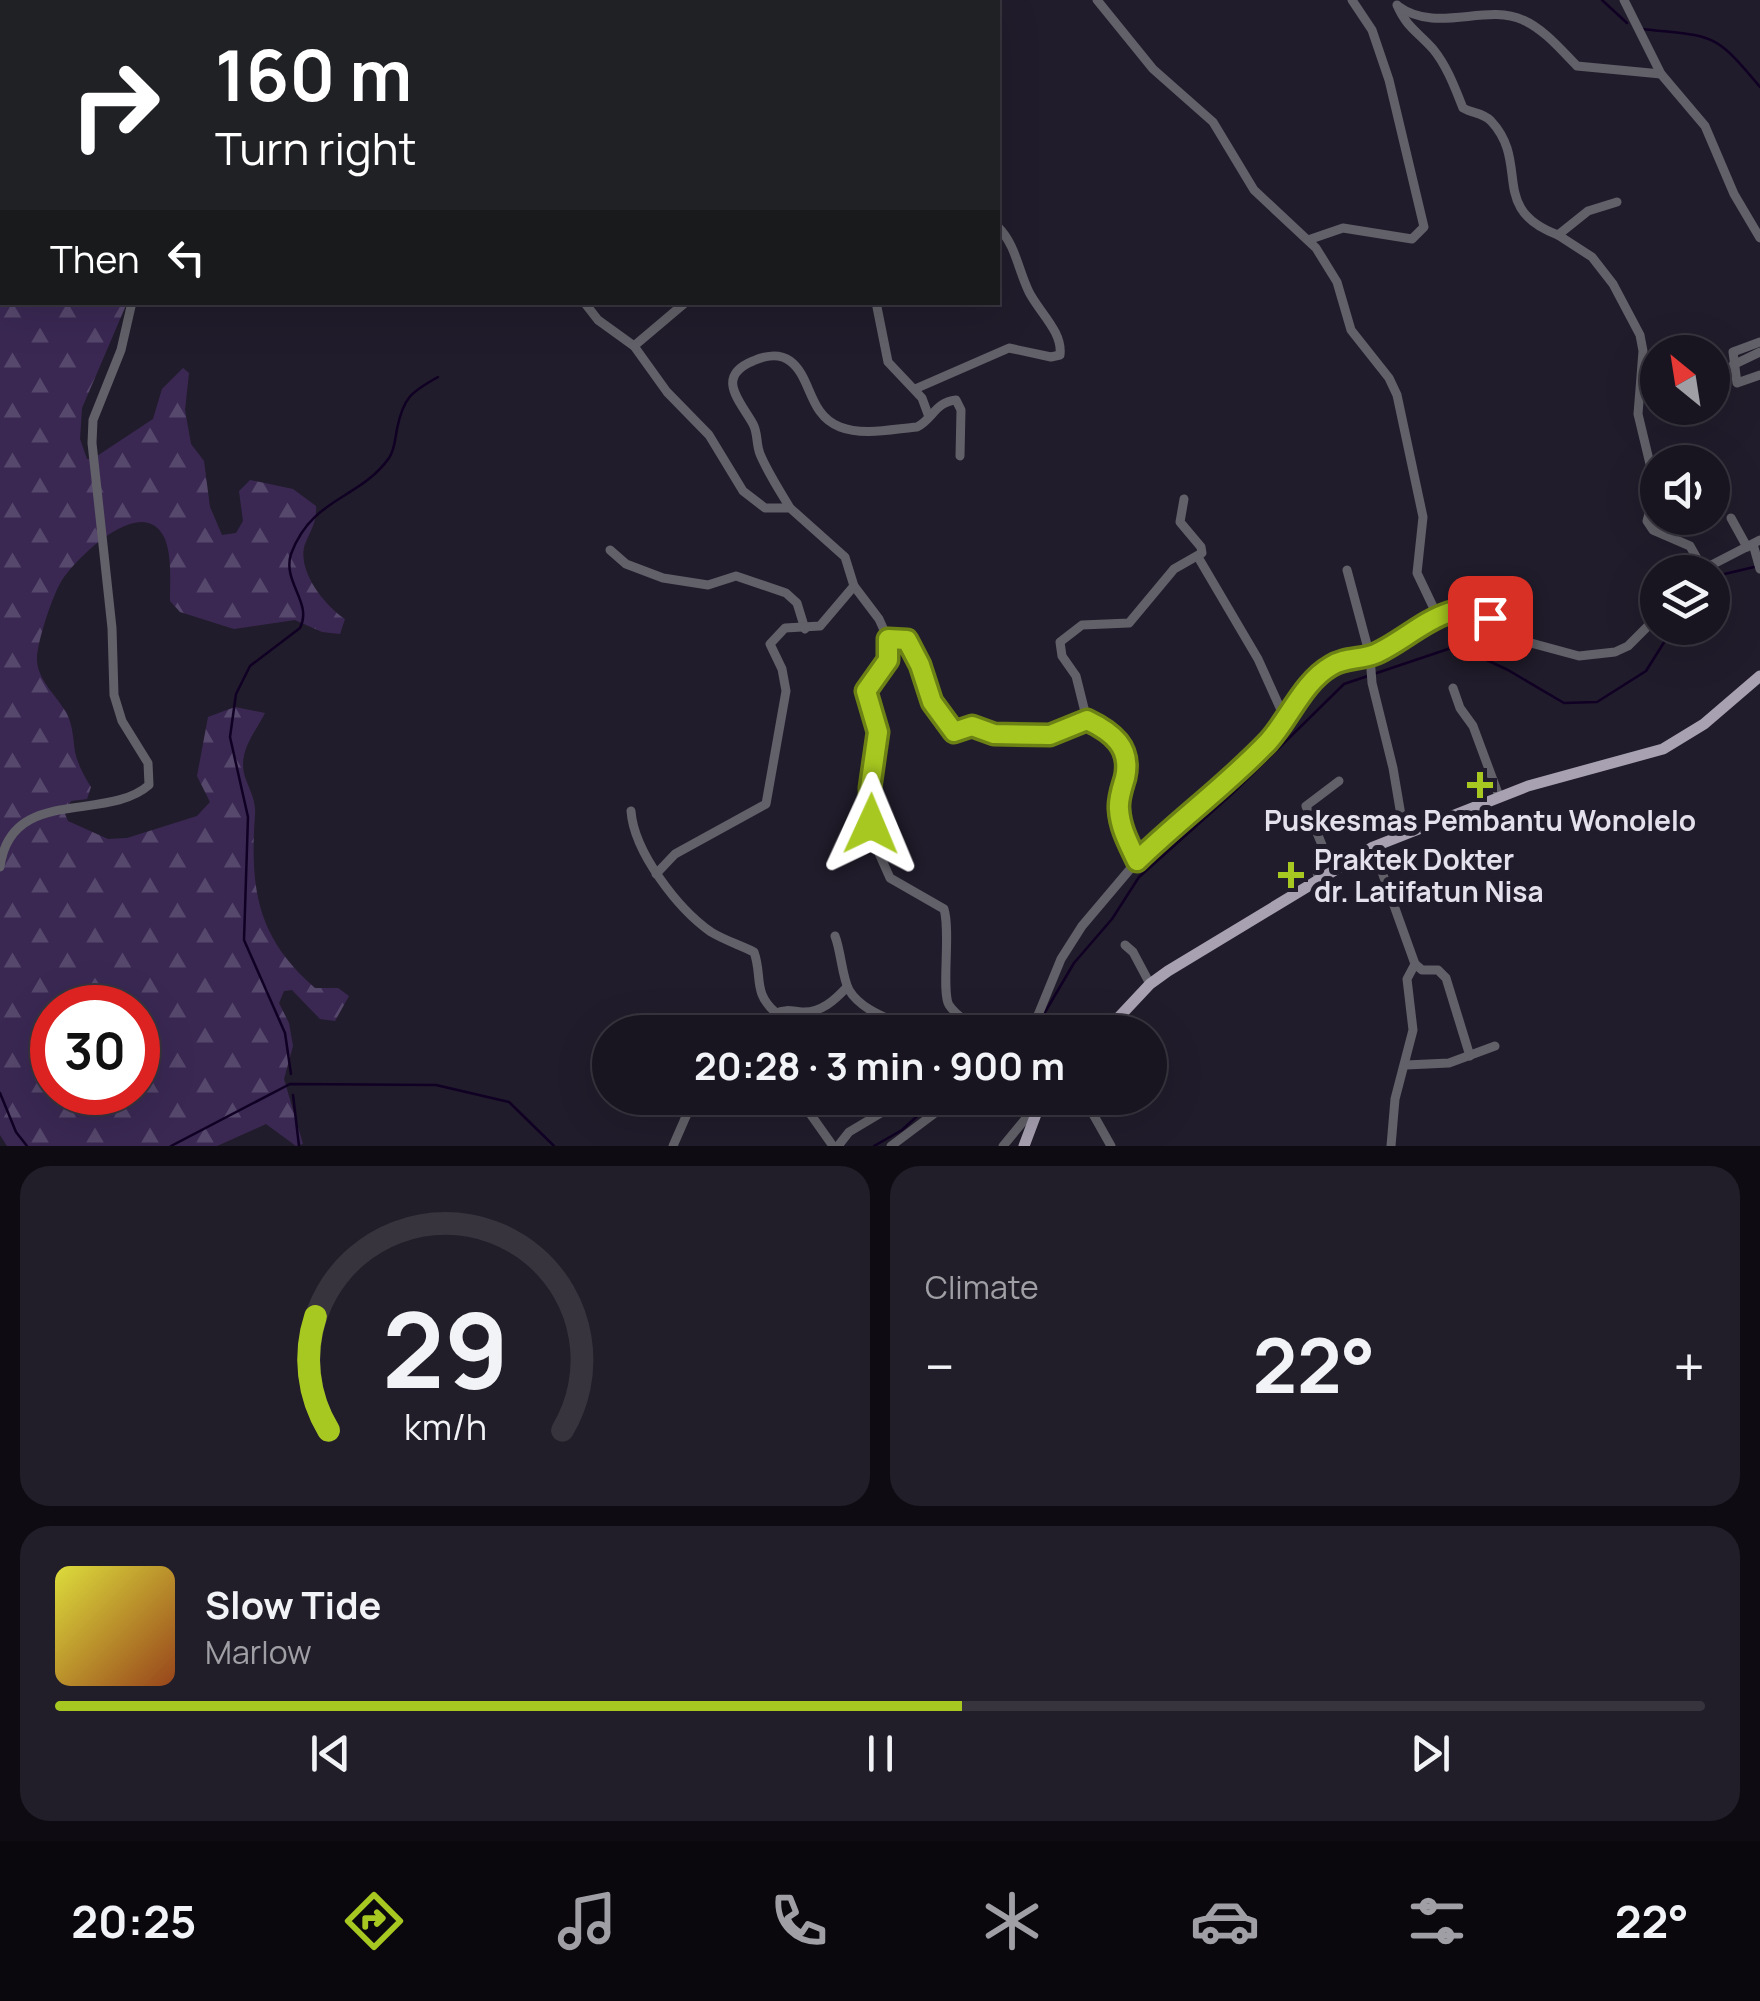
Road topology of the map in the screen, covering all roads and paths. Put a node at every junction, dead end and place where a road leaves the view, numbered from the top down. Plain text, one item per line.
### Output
1 (1097, 0) edge
2 (1352, 0) edge
3 (1624, 0) edge
4 (1395, 2) edge
5 (1661, 74) junction
6 (1617, 202) dead end
7 (1756, 226) edge
8 (1000, 229) edge
9 (1558, 235) junction
10 (1760, 238) edge
11 (1308, 240) junction
12 (131, 305) edge
13 (586, 305) edge
14 (682, 305) edge
15 (877, 305) edge
16 (1760, 342) edge
17 (634, 346) junction
18 (1760, 352) edge
19 (1733, 364) junction
20 (1760, 374) edge
21 (914, 389) junction
22 (929, 417) junction
23 (960, 456) dead end
24 (1184, 498) dead end
25 (790, 508) junction
26 (1730, 518) dead end
27 (1753, 544) edge
28 (610, 550) dead end
29 (1694, 555) edge
30 (1730, 556) edge
31 (1198, 557) junction
32 (1759, 566) edge
33 (1347, 570) dead end
34 (854, 586) junction
35 (1438, 617) junction
36 (805, 629) junction
37 (1640, 634) edge
38 (888, 639) junction
39 (1370, 656) junction
40 (1760, 676) edge
41 (1453, 688) dead end
42 (1087, 720) junction
43 (1286, 721) junction
44 (1339, 781) dead end
45 (1499, 796) junction
46 (631, 811) dead end
47 (1404, 833) junction
48 (1374, 847) junction
49 (1137, 861) junction
50 (0, 867) edge
51 (656, 874) junction
52 (1318, 878) junction
53 (835, 936) dead end
54 (1125, 946) dead end
55 (1415, 964) junction
56 (1150, 984) junction
57 (848, 987) junction
58 (776, 1013) joint
59 (884, 1015) edge
60 (959, 1015) edge
61 (1038, 1015) edge
62 (1121, 1015) edge
63 (1495, 1046) dead end
64 (1470, 1056) junction
65 (1406, 1064) junction
66 (687, 1115) edge
67 (812, 1115) edge
68 (877, 1115) edge
69 (932, 1115) edge
70 (1028, 1115) edge
71 (1034, 1115) edge
72 (1094, 1115) edge
73 (673, 1146) edge
74 (836, 1146) edge
75 (890, 1146) edge
76 (1003, 1146) edge
77 (1024, 1146) edge
78 (1112, 1146) edge
79 (1391, 1146) edge

1 - 11 street
2 - 11 street
3 - 5 street
4 - 5 street
4 - 9 street
5 - 7 street
6 - 9 street
7 - 10 street
8 - 21 street
9 - 29 street
11 - 35 street
12 - 50 street
13 - 17 street
14 - 17 street
15 - 21 street
16 - 19 street
17 - 25 street
18 - 19 street
19 - 20 street
21 - 22 street
22 - 23 street
22 - 25 street
24 - 31 street
25 - 34 street
26 - 27 street
27 - 30 street
27 - 32 street
28 - 36 street
31 - 42 street
31 - 43 street
33 - 39 street
34 - 36 street
34 - 38 street
35 - 37 street
35 - 39 street
36 - 51 street
38 - 42 street
38 - 60 street
39 - 43 street
39 - 47 street
40 - 45 main road
41 - 45 street
42 - 49 street
43 - 49 street
44 - 52 street
45 - 47 main road
46 - 51 street
47 - 48 main road
48 - 52 main road
48 - 55 street
49 - 61 street
51 - 58 street
52 - 56 main road
53 - 57 street
54 - 56 street
55 - 64 street
55 - 65 street
56 - 62 main road
57 - 58 street
57 - 59 street
63 - 64 street
64 - 65 street
65 - 79 street
66 - 73 street
67 - 74 street
68 - 74 street
69 - 75 street
70 - 76 street
71 - 77 main road
72 - 78 street

